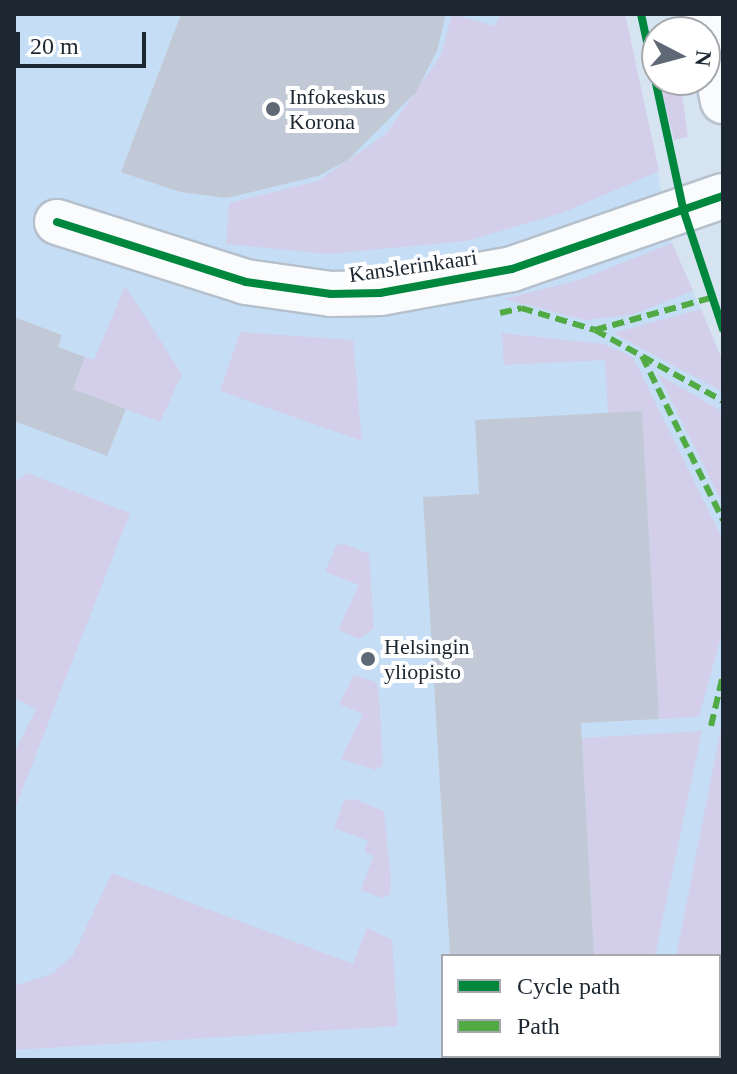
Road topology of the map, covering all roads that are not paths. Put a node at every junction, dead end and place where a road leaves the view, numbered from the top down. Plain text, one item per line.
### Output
1 (705, 14) edge
2 (723, 101) edge
3 (723, 196) edge
4 (57, 222) dead end

1 - 2 street
3 - 4 street, Kanslerinkaari

